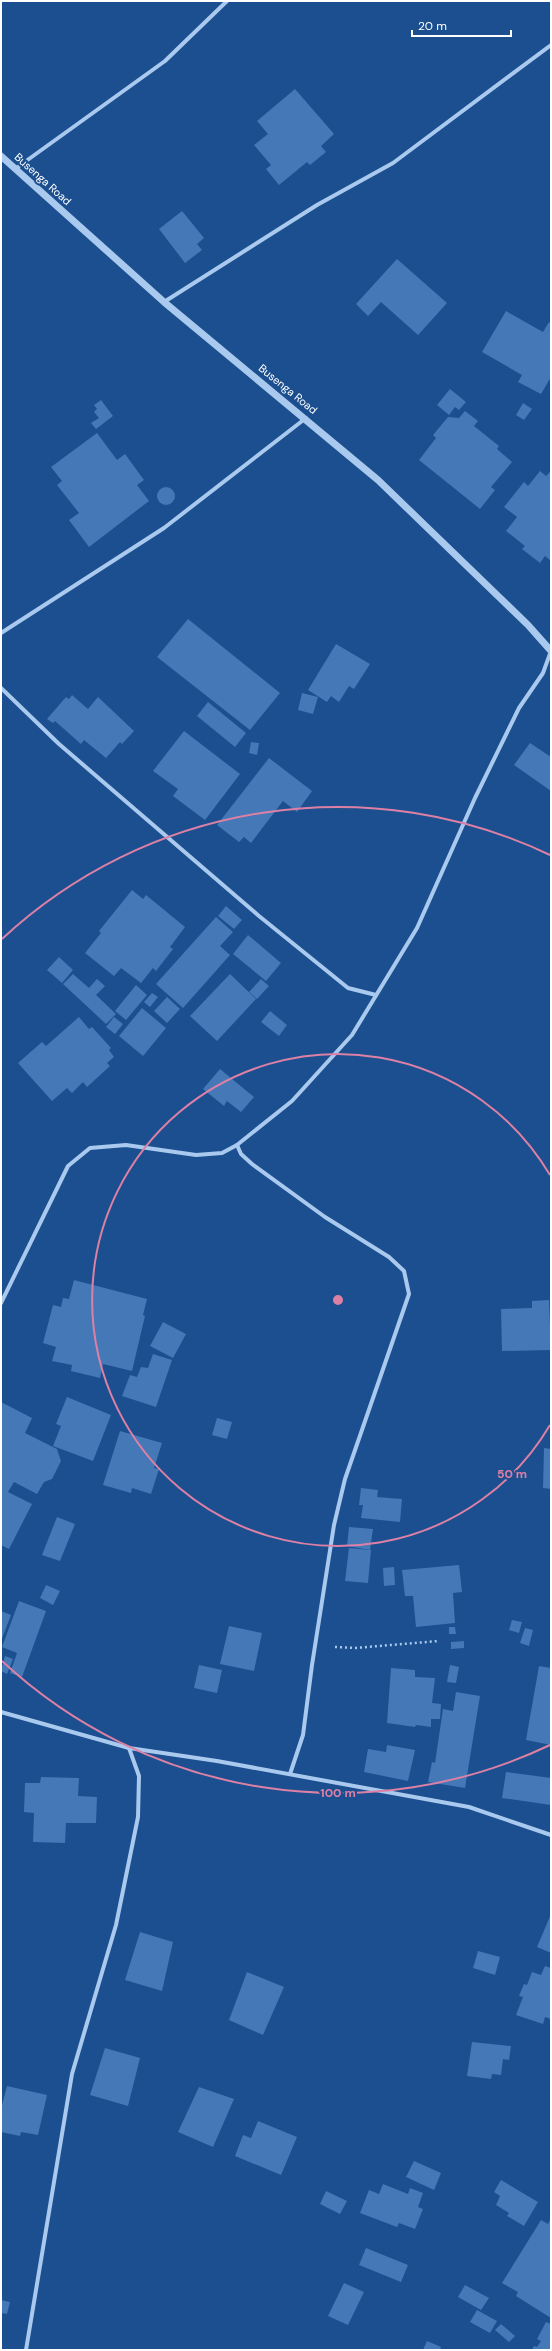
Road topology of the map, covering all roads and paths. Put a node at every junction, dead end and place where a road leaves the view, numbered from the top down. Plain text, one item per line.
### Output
1 (227, 1) edge
2 (551, 45) edge
3 (1, 156) edge
4 (15, 168) junction
5 (164, 302) junction
6 (306, 418) junction
7 (1, 633) edge
8 (551, 651) edge
9 (1, 688) edge
10 (376, 995) junction
11 (238, 1145) junction
12 (1, 1303) edge
13 (438, 1641) dead end
14 (316, 1646) junction
15 (1, 1712) edge
16 (129, 1748) junction
17 (290, 1774) junction
18 (551, 1835) edge
19 (26, 2350) edge

1 - 4 street
2 - 5 street
3 - 4 street, Busenga Road
4 - 5 street, Busenga Road
5 - 6 street, Busenga Road
6 - 7 street
6 - 8 street, Busenga Road
8 - 10 street
9 - 10 street
10 - 11 street
11 - 12 street
11 - 14 street
13 - 14 path
14 - 17 street
15 - 16 street
16 - 17 street
16 - 19 street
17 - 18 street

